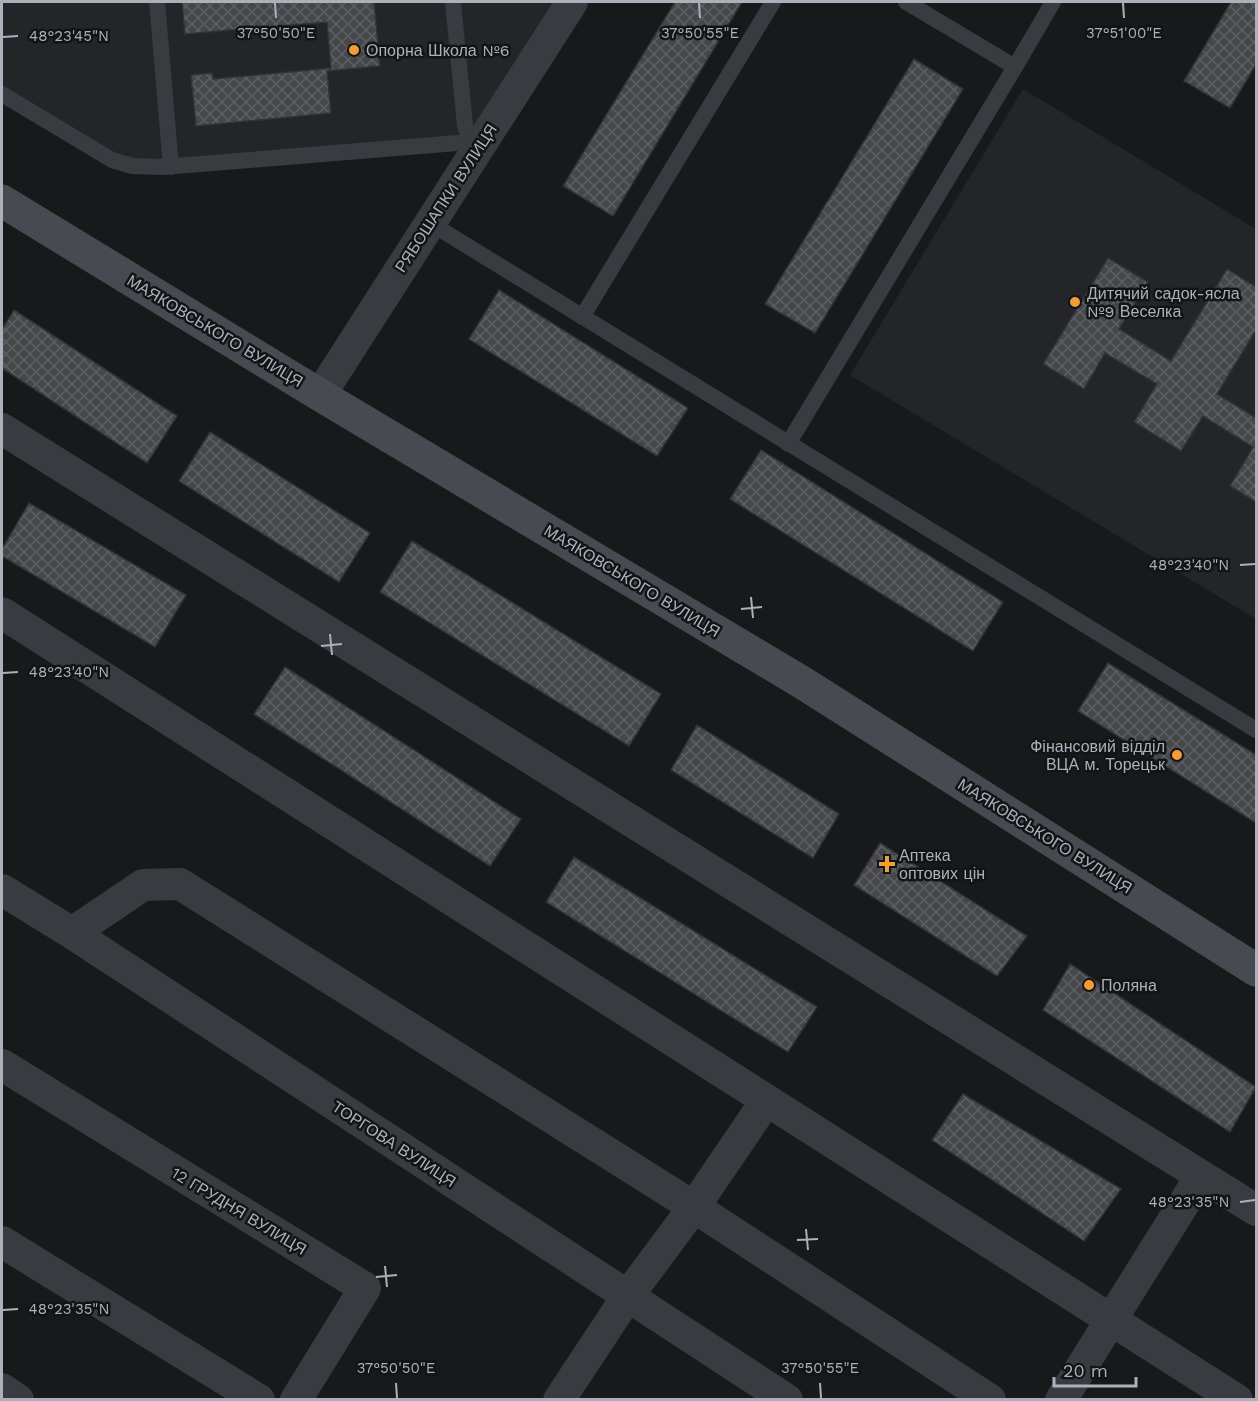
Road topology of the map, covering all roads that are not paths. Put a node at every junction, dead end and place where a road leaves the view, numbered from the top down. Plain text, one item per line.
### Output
1 (157, 2) edge
2 (453, 2) edge
3 (572, 2) edge
4 (773, 2) edge
5 (906, 2) edge
6 (1053, 2) edge
7 (1015, 67) junction
8 (2, 94) edge
9 (475, 141) junction
10 (171, 167) junction
11 (2, 201) edge
12 (430, 223) junction
13 (582, 317) junction
14 (320, 395) junction
15 (2, 429) edge
16 (788, 444) junction
17 (2, 613) edge
18 (1254, 723) edge
19 (2, 890) edge
20 (72, 933) junction
21 (1257, 970) edge
22 (2, 1065) edge
23 (766, 1101) junction
24 (1201, 1176) junction
25 (694, 1207) junction
26 (1257, 1210) edge
27 (2, 1242) edge
28 (627, 1297) junction
29 (1110, 1320) junction
30 (2, 1389) edge
31 (18, 1400) edge
32 (259, 1400) edge
33 (296, 1400) edge
34 (560, 1400) edge
35 (787, 1400) edge
36 (990, 1400) edge
37 (1061, 1400) edge
38 (1237, 1400) edge

1 - 10 lane
2 - 9 lane
3 - 9 street, РЯБОШАПКИ ВУЛИЦЯ
4 - 13 lane
5 - 7 lane
6 - 7 lane
7 - 16 lane
8 - 10 lane
9 - 10 lane
9 - 12 street, РЯБОШАПКИ ВУЛИЦЯ
11 - 14 main road, МАЯКОВСЬКОГО ВУЛИЦЯ
12 - 13 lane
12 - 14 street, РЯБОШАПКИ ВУЛИЦЯ
13 - 16 lane
14 - 21 main road, МАЯКОВСЬКОГО ВУЛИЦЯ
15 - 24 street
16 - 18 lane
17 - 23 street
19 - 20 street, ТОРГОВА ВУЛИЦЯ
20 - 25 street
20 - 28 street, ТОРГОВА ВУЛИЦЯ
22 - 33 street, 12 ГРУДНЯ ВУЛИЦЯ
23 - 25 street
23 - 29 street
24 - 26 street
24 - 29 street
25 - 28 street
25 - 36 street
27 - 32 street
28 - 34 street
28 - 35 street, ТОРГОВА ВУЛИЦЯ
29 - 37 street
29 - 38 street
30 - 31 street

